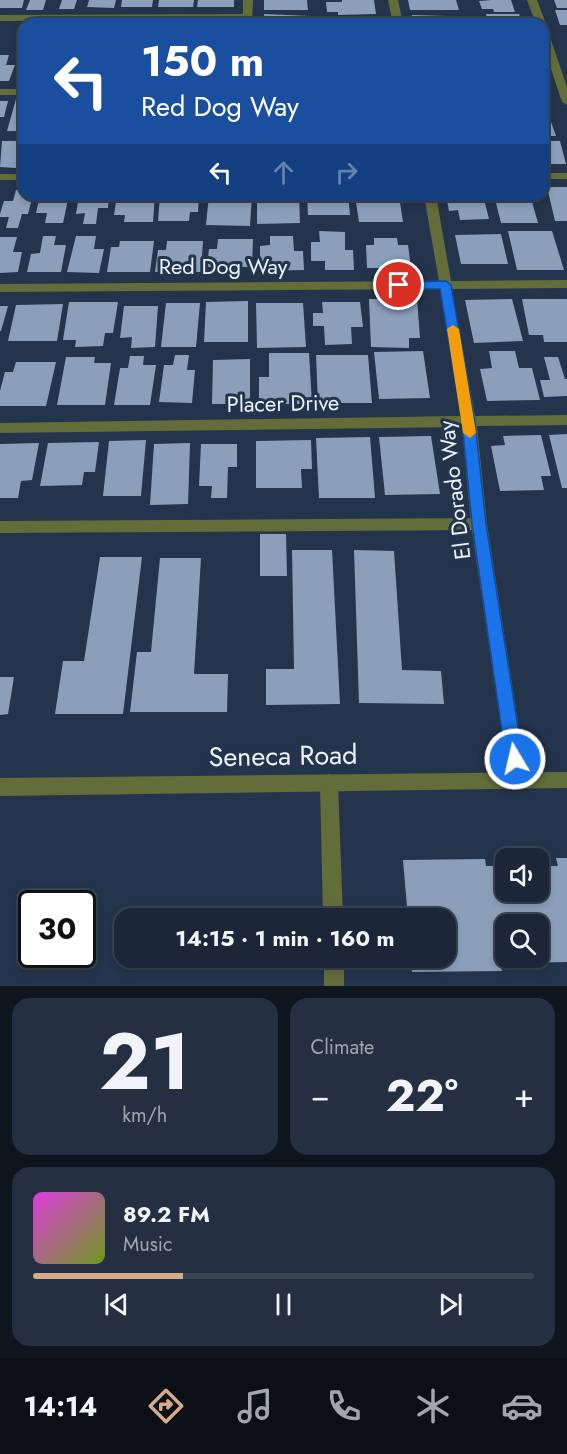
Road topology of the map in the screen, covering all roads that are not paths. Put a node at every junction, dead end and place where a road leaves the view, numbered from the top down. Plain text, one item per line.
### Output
1 (248, 0) edge
2 (393, 0) edge
3 (532, 0) edge
4 (0, 18) edge
5 (18, 18) edge
6 (247, 18) edge
7 (397, 18) edge
8 (539, 18) edge
9 (549, 49) edge
10 (18, 92) edge
11 (0, 93) edge
12 (567, 102) edge
13 (549, 176) edge
14 (567, 176) edge
15 (0, 177) edge
16 (18, 177) edge
17 (431, 201) edge
18 (567, 284) edge
19 (446, 285) junction
20 (0, 288) edge
21 (567, 420) edge
22 (469, 422) junction
23 (0, 428) edge
24 (479, 524) junction
25 (0, 527) edge
26 (518, 780) junction
27 (567, 780) edge
28 (329, 783) junction
29 (0, 788) edge
30 (333, 908) edge
31 (334, 968) edge
32 (334, 986) edge

1 - 6 street
2 - 7 street
3 - 8 street
4 - 5 street
9 - 12 street
10 - 11 street
13 - 14 street
15 - 16 street
17 - 19 street, El Dorado Way
18 - 19 street, Red Dog Way
19 - 20 street, Red Dog Way
19 - 22 street, El Dorado Way
21 - 22 street, Placer Drive
22 - 23 street, Placer Drive
22 - 24 street, El Dorado Way
24 - 25 street
24 - 26 street, El Dorado Way
26 - 27 street, Seneca Road
26 - 28 street, Seneca Road
28 - 29 street, Seneca Road
28 - 30 street
31 - 32 street

